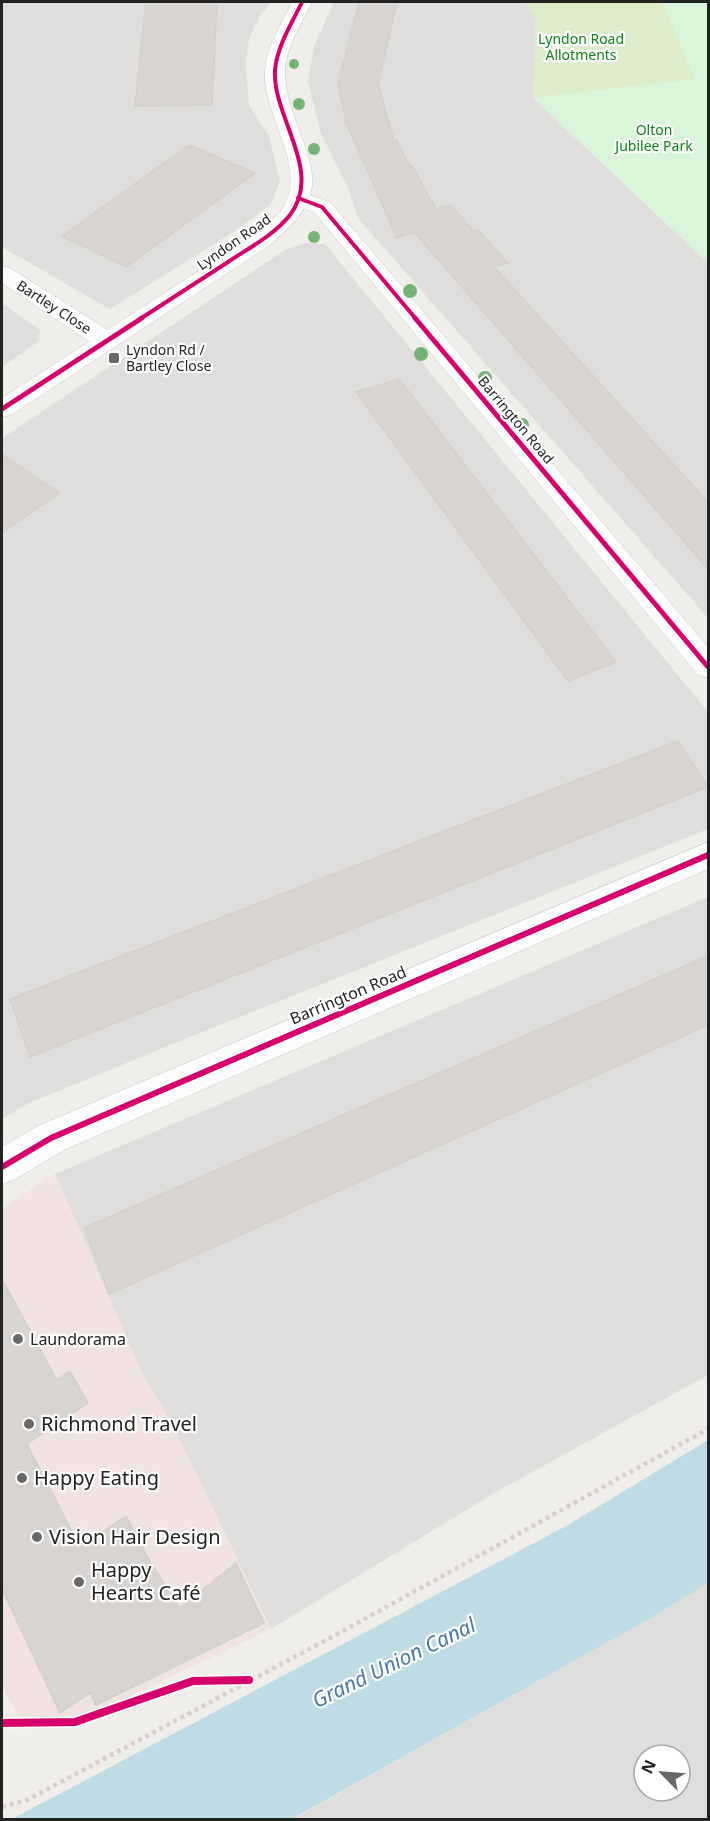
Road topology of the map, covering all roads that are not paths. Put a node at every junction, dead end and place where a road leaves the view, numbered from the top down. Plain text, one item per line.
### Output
1 (302, 2) edge
2 (298, 198) junction
3 (2, 273) edge
4 (107, 341) junction
5 (2, 409) edge
6 (708, 667) edge
7 (708, 855) edge
8 (2, 1167) edge

1 - 2 street, Lyndon Road
2 - 4 street, Lyndon Road
2 - 6 street, Barrington Road
3 - 4 street, Bartley Close
4 - 5 street, Lyndon Road
7 - 8 street, Barrington Road

